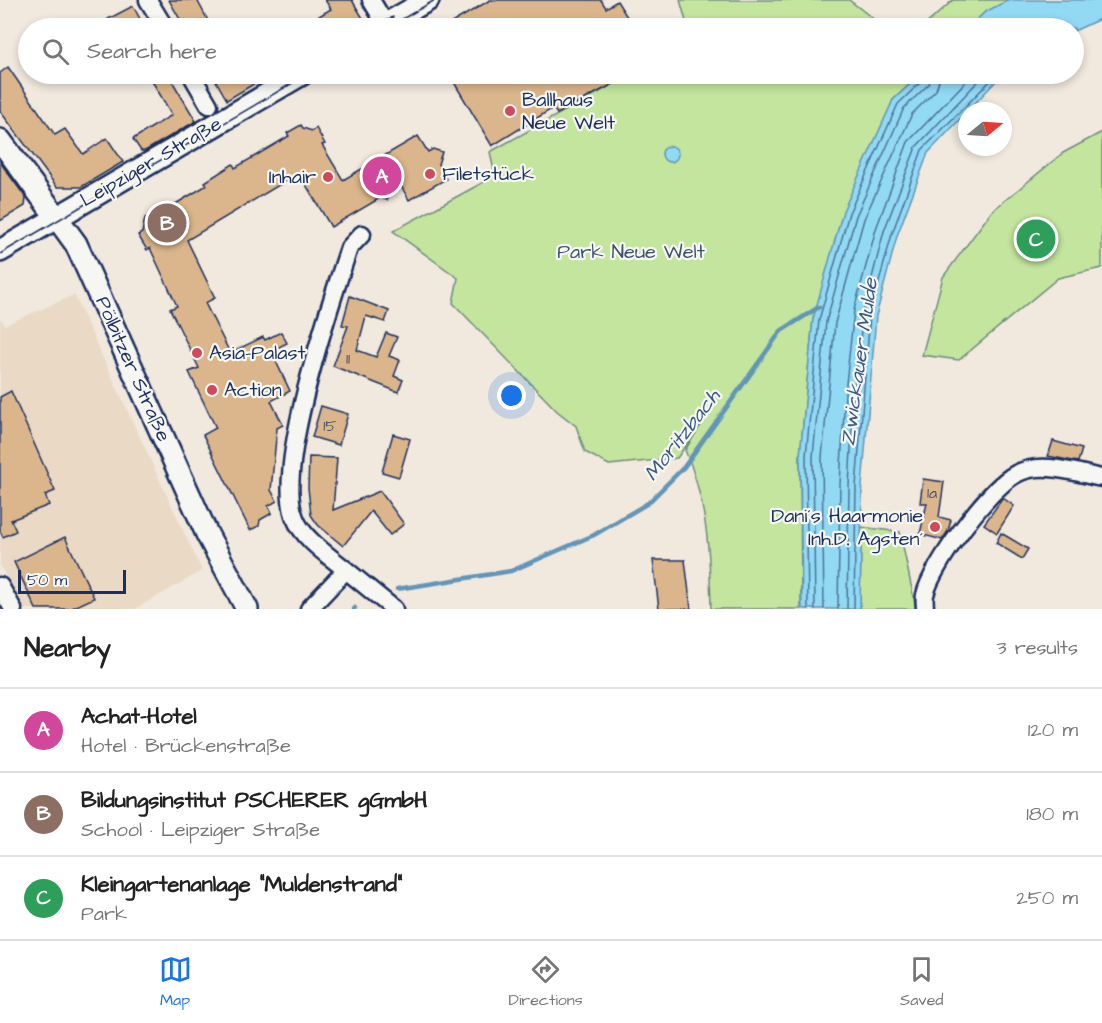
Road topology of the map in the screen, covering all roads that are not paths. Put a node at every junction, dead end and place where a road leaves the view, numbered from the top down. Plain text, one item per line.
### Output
1 (148, 0) edge
2 (371, 0) edge
3 (428, 0) edge
4 (159, 18) edge
5 (378, 18) edge
6 (397, 18) edge
7 (197, 84) edge
8 (285, 84) edge
9 (209, 105) dead end
10 (0, 140) edge
11 (56, 216) junction
12 (362, 234) dead end
13 (0, 250) edge
14 (1102, 478) edge
15 (346, 570) junction
16 (0, 586) edge
17 (13, 609) edge
18 (247, 609) edge
19 (309, 609) edge
20 (394, 609) edge
21 (925, 609) edge

1 - 4 street
2 - 5 street
3 - 6 street
7 - 9 street
8 - 11 street, Leipziger Straße
10 - 11 street, Pölbitzer Straße
11 - 13 street, Leipziger Straße
11 - 18 street, Pölbitzer Straße
12 - 15 street
14 - 21 street
15 - 19 street
15 - 20 street
16 - 17 street

